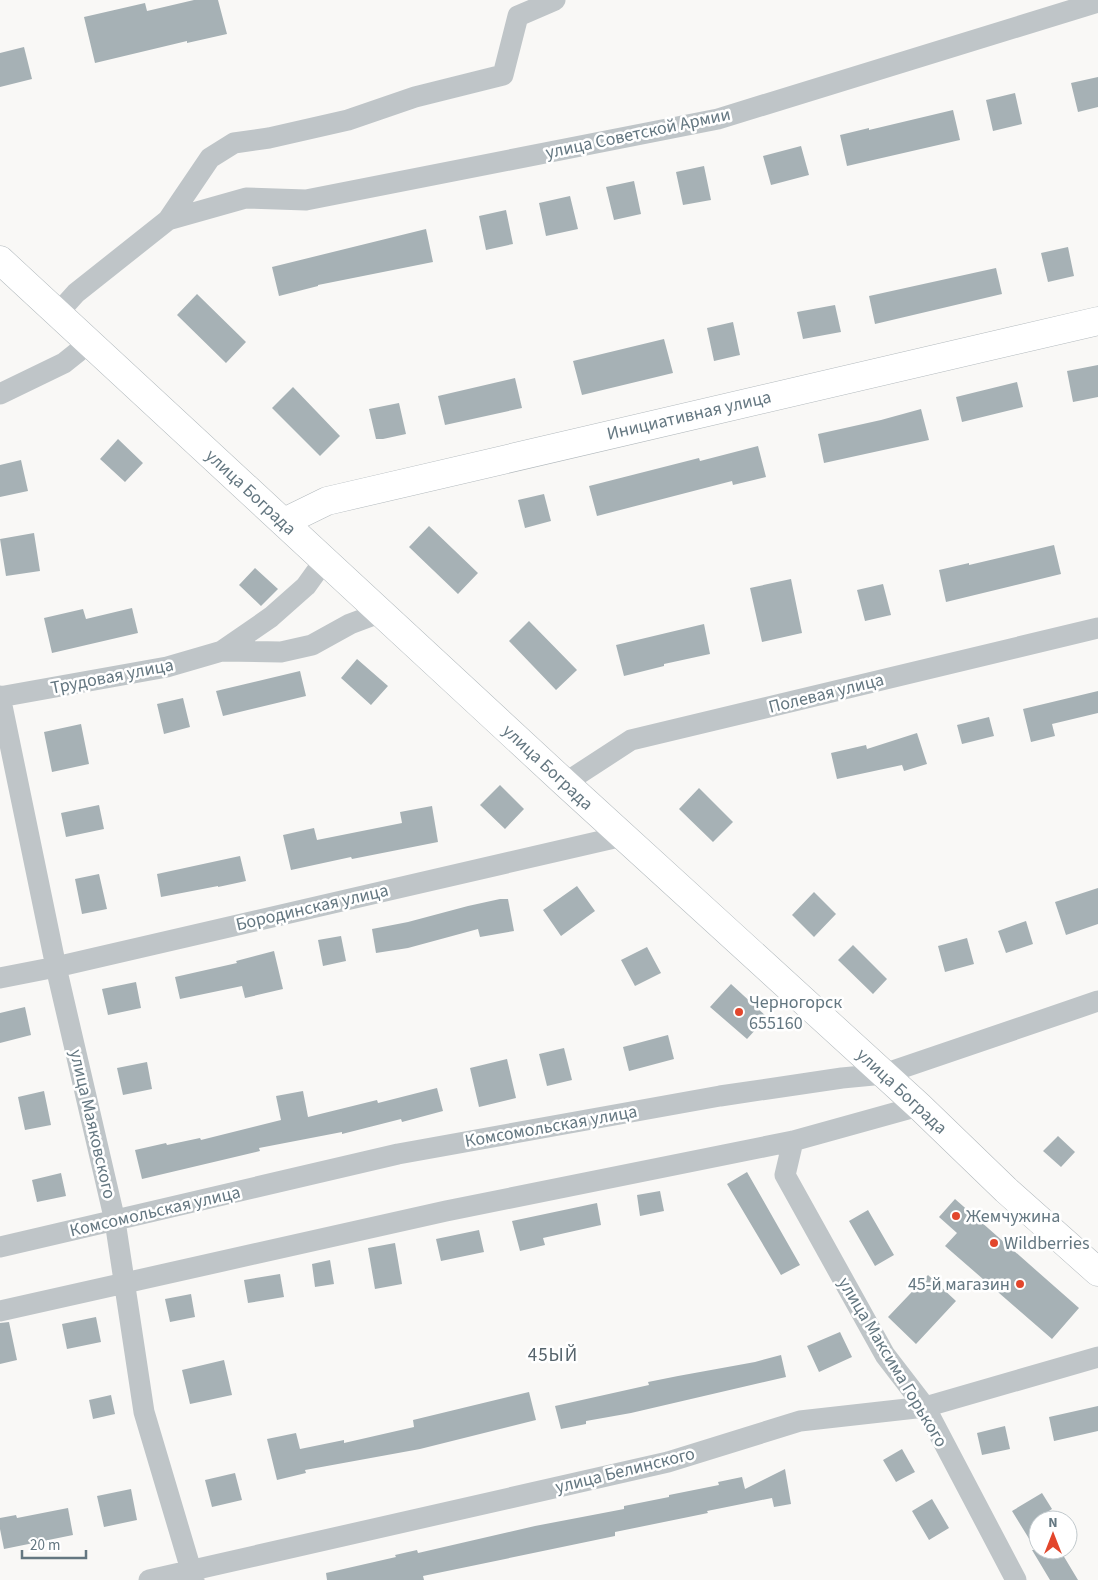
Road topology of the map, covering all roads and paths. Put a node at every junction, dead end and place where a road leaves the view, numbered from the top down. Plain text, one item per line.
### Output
1 (556, 0) edge
2 (1098, 2) edge
3 (168, 220) junction
4 (0, 260) edge
5 (58, 313) junction
6 (1098, 321) edge
7 (89, 343) junction
8 (3, 395) edge
9 (284, 522) junction
10 (324, 561) junction
11 (382, 612) junction
12 (1098, 628) edge
13 (222, 651) junction
14 (0, 697) edge
15 (566, 783) junction
16 (623, 836) junction
17 (56, 966) junction
18 (0, 978) edge
19 (1098, 1001) edge
20 (884, 1074) junction
21 (919, 1106) junction
22 (793, 1141) junction
23 (115, 1221) junction
24 (0, 1247) edge
25 (1098, 1272) edge
26 (126, 1284) junction
27 (0, 1311) edge
28 (1098, 1357) edge
29 (925, 1408) junction
30 (193, 1575) edge
31 (149, 1580) edge
32 (1016, 1580) edge

1 - 3 street, улица Советской Армии
2 - 3 street, улица Советской Армии
3 - 5 street, улица Советской Армии
4 - 5 main road, улица Бограда
5 - 7 main road, улица Бограда
6 - 9 main road, Инициативная улица
7 - 8 street
7 - 9 main road, улица Бограда
9 - 10 main road, улица Бограда
10 - 11 main road, улица Бограда
10 - 13 street, Трудовая улица
11 - 13 street, Трудовая улица
11 - 15 main road, улица Бограда
12 - 15 street, Полевая улица
13 - 14 street, Трудовая улица
14 - 17 street, улица Маяковского
15 - 16 main road, улица Бограда
16 - 17 street, Бородинская улица
16 - 20 main road, улица Бограда
17 - 18 street, Бородинская улица
17 - 23 street, улица Маяковского
19 - 20 street, Комсомольская улица
20 - 21 main road, улица Бограда
20 - 23 street, Комсомольская улица
21 - 22 street
21 - 25 main road, улица Бограда
22 - 26 street
22 - 29 street, улица Максима Горького
23 - 24 street, Комсомольская улица
23 - 26 street, улица Маяковского
26 - 27 street
26 - 30 street, улица Маяковского
28 - 29 street, улица Белинского
29 - 30 street, улица Белинского
29 - 32 street, улица Максима Горького
30 - 31 street, улица Белинского

